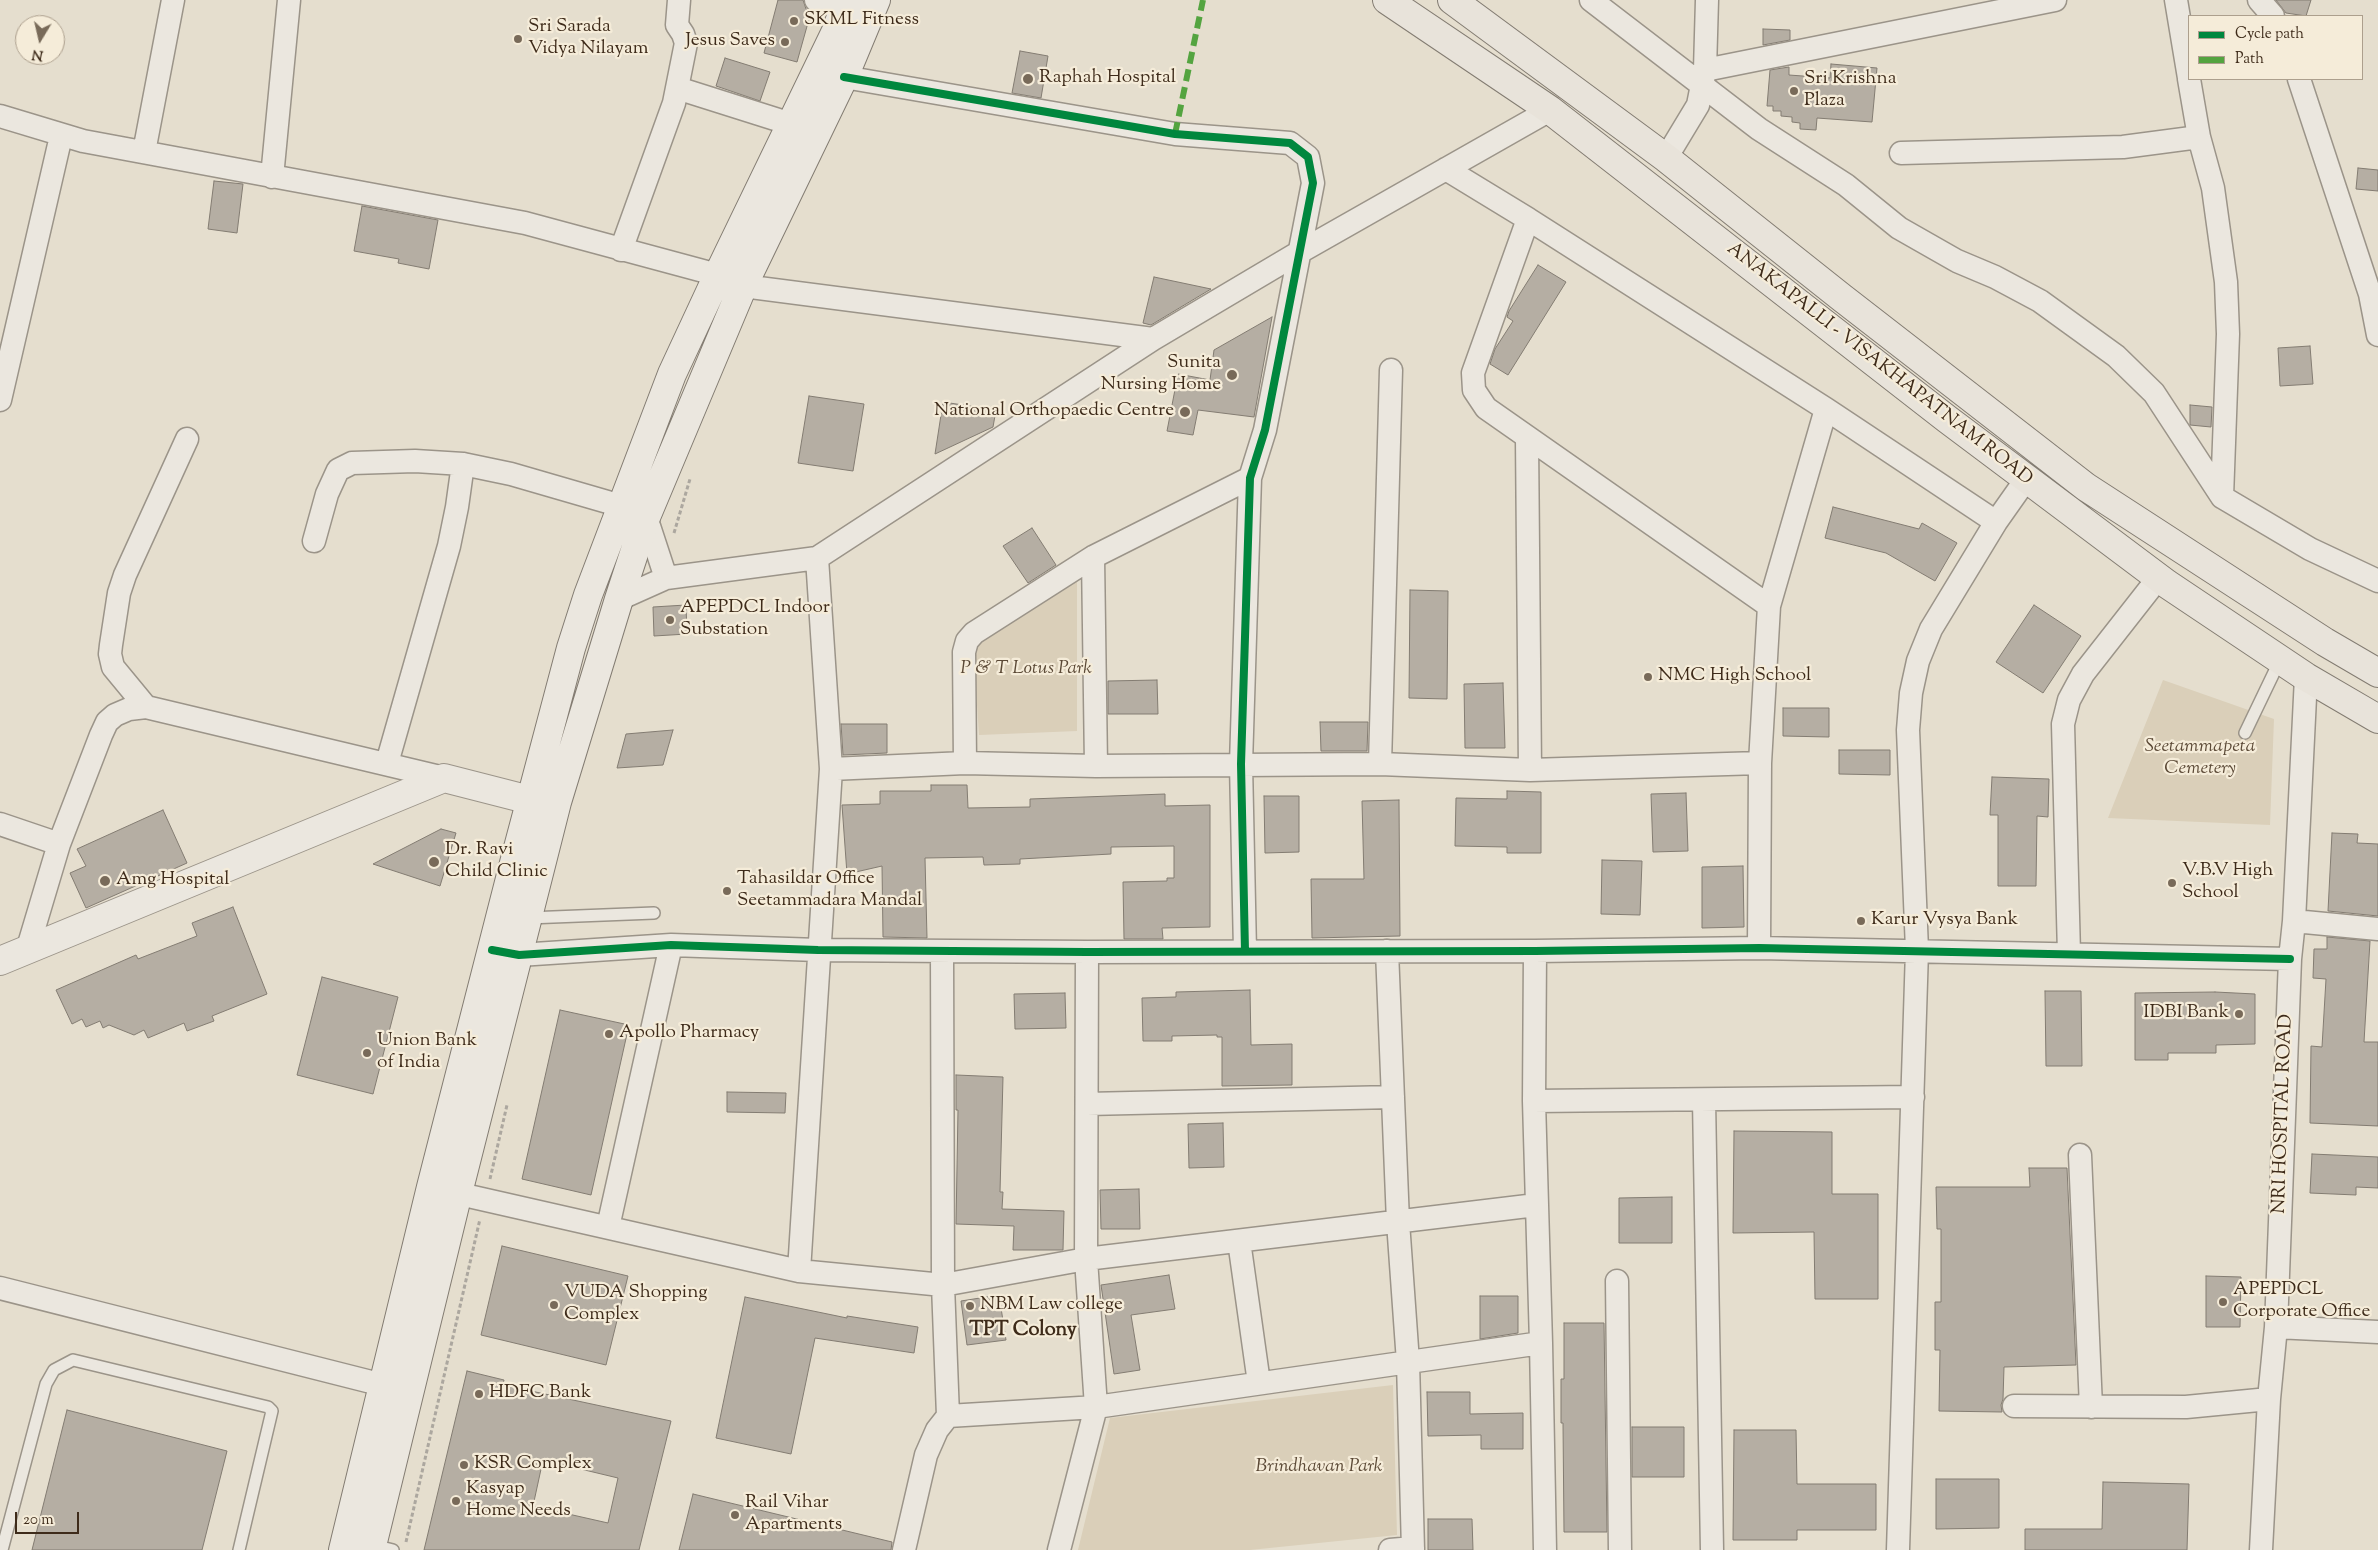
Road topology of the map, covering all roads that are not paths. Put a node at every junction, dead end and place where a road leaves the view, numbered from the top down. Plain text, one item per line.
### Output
1 (174, 0) edge
2 (289, 0) edge
3 (679, 0) edge
4 (816, 0) edge
5 (1387, 0) edge
6 (1452, 0) edge
7 (1591, 0) edge
8 (1707, 0) edge
9 (2055, 0) edge
10 (2176, 0) edge
11 (2260, 0) edge
12 (846, 4) edge
13 (874, 7) edge
14 (2271, 15) edge
15 (2188, 73) edge
16 (844, 77) junction
17 (1703, 77) junction
18 (2189, 80) edge
19 (2299, 80) edge
20 (677, 88) junction
21 (1550, 110) junction
22 (0, 116) edge
23 (791, 124) junction
24 (61, 136) junction
25 (2199, 137) junction
26 (144, 152) junction
27 (1902, 153) dead end
28 (1666, 158) junction
29 (1446, 169) junction
30 (272, 177) junction
31 (1528, 219) junction
32 (621, 250) junction
33 (1298, 253) junction
34 (718, 275) junction
35 (743, 286) junction
36 (2377, 323) edge
37 (1153, 340) junction
38 (1391, 370) dead end
39 (0, 400) edge
40 (1826, 408) junction
41 (187, 439) dead end
42 (1527, 439) junction
43 (463, 464) junction
44 (1250, 478) junction
45 (2027, 478) junction
46 (2222, 497) junction
47 (634, 512) junction
48 (1996, 522) junction
49 (314, 541) dead end
50 (1093, 557) junction
51 (817, 558) junction
52 (2159, 577) junction
53 (666, 578) junction
54 (2378, 581) edge
55 (619, 600) junction
56 (1769, 606) junction
57 (2280, 660) junction
58 (2378, 672) edge
59 (2306, 678) junction
60 (146, 707) junction
61 (2378, 719) edge
62 (2245, 733) dead end
63 (387, 763) junction
64 (965, 763) junction
65 (1760, 763) junction
66 (1241, 764) junction
67 (1380, 764) junction
68 (1096, 766) junction
69 (831, 769) junction
70 (1530, 770) junction
71 (444, 778) junction
72 (530, 800) junction
73 (0, 824) edge
74 (59, 844) junction
75 (654, 913) dead end
76 (528, 918) junction
77 (2294, 921) junction
78 (2378, 928) edge
79 (670, 945) junction
80 (1759, 948) junction
81 (492, 950) junction
82 (818, 950) junction
83 (1917, 950) junction
84 (26, 951) junction
85 (942, 951) junction
86 (1245, 951) junction
87 (1387, 951) junction
88 (1535, 951) junction
89 (1087, 952) junction
90 (2069, 954) junction
91 (519, 955) junction
92 (2290, 959) junction
93 (0, 961) edge
94 (1393, 1097) junction
95 (1913, 1097) junction
96 (1704, 1100) junction
97 (1534, 1101) junction
98 (1087, 1104) junction
99 (2080, 1155) dead end
100 (431, 1187) junction
101 (458, 1193) junction
102 (1536, 1205) junction
103 (1398, 1222) junction
104 (608, 1227) junction
105 (1238, 1241) junction
106 (1086, 1259) junction
107 (800, 1271) junction
108 (1617, 1281) dead end
109 (943, 1284) junction
110 (0, 1288) edge
111 (2276, 1328) junction
112 (2378, 1332) edge
113 (1541, 1343) junction
114 (1408, 1362) junction
115 (1259, 1383) junction
116 (383, 1385) junction
117 (2269, 1399) junction
118 (1096, 1406) junction
119 (2014, 1406) dead end
120 (2091, 1407) junction
121 (948, 1416) junction
122 (379, 1548) edge
123 (1413, 1549) edge
124 (2, 1550) edge
125 (239, 1550) edge
126 (343, 1550) edge
127 (904, 1550) edge
128 (1059, 1550) edge
129 (1390, 1550) edge
130 (1545, 1550) edge
131 (1620, 1550) edge
132 (1712, 1550) edge
133 (1898, 1550) edge
134 (2262, 1550) edge

1 - 26 street
2 - 30 street
3 - 20 street
4 - 12 street
5 - 21 main road, ANAKAPALLI - VISAKHAPATNAM ROAD
6 - 28 main road, ANAKAPALLI - VISAKHAPATNAM ROAD
7 - 17 street
8 - 17 street
9 - 17 street
10 - 15 street
11 - 14 street
12 - 13 street
12 - 23 main road
13 - 16 main road
16 - 33 street
16 - 35 main road
17 - 28 street
17 - 46 street
18 - 25 street
19 - 36 street
20 - 23 street
20 - 32 street
21 - 29 street
21 - 45 main road, ANAKAPALLI - VISAKHAPATNAM ROAD
22 - 24 street
23 - 34 main road
24 - 26 street
24 - 39 street
25 - 27 street
25 - 46 street
26 - 30 street
28 - 58 main road, ANAKAPALLI - VISAKHAPATNAM ROAD
29 - 31 street
29 - 33 street
30 - 32 street
31 - 40 street
31 - 42 street
32 - 34 street
33 - 37 street
33 - 44 street
34 - 35 street
34 - 47 main road
35 - 37 street
35 - 47 main road
37 - 51 street
38 - 67 street
40 - 48 street
40 - 56 street
41 - 60 street
42 - 56 street
42 - 70 street
43 - 47 street
43 - 49 street
43 - 63 street
44 - 50 street
44 - 66 street
45 - 48 street
45 - 52 main road, ANAKAPALLI - VISAKHAPATNAM ROAD
46 - 54 street
47 - 53 street
47 - 55 main road
47 - 72 main road
48 - 83 street
50 - 64 street
50 - 68 street
51 - 53 street
51 - 69 street
52 - 57 main road, ANAKAPALLI - VISAKHAPATNAM ROAD
52 - 90 street
53 - 55 street
55 - 76 main road
56 - 65 street
57 - 59 main road, ANAKAPALLI - VISAKHAPATNAM ROAD
57 - 62 lane
59 - 61 main road, ANAKAPALLI - VISAKHAPATNAM ROAD
59 - 77 street, NRI HOSPITAL ROAD
60 - 63 street
60 - 74 street
63 - 71 street
64 - 68 street
64 - 69 street
65 - 70 street
65 - 80 street
66 - 67 street
66 - 68 street
66 - 86 street
67 - 70 street
69 - 82 street
71 - 72 main road
71 - 84 main road
72 - 81 main road
73 - 74 street
74 - 84 street
75 - 76 lane
76 - 91 main road
77 - 78 street
77 - 92 street, NRI HOSPITAL ROAD
79 - 82 street
79 - 91 street
79 - 104 street
80 - 83 street
80 - 88 street
81 - 91 street
81 - 100 main road
82 - 85 street
82 - 107 street
83 - 90 street
83 - 95 street
84 - 93 main road
85 - 89 street
85 - 109 street
86 - 87 street
86 - 89 street
87 - 88 street
87 - 94 street
88 - 97 street
89 - 98 street
90 - 92 street
91 - 101 main road
92 - 111 street, NRI HOSPITAL ROAD
94 - 98 street
94 - 103 street
95 - 96 street
95 - 133 street
96 - 97 street
96 - 132 street
97 - 102 street
98 - 106 street
99 - 120 street
100 - 101 street
100 - 116 main road
101 - 104 street
101 - 122 main road
102 - 103 street
102 - 113 street
103 - 105 street
103 - 114 street
104 - 107 street
105 - 106 street
105 - 115 street
106 - 109 street
106 - 118 street
107 - 109 street
108 - 131 street
109 - 121 street
110 - 116 street
111 - 112 street
111 - 117 street, NRI HOSPITAL ROAD
113 - 114 street
113 - 130 street
114 - 115 street
114 - 123 street
115 - 118 street
116 - 126 main road
117 - 120 street
117 - 134 street, NRI HOSPITAL ROAD
118 - 121 street
118 - 128 street
119 - 120 street
121 - 127 street
123 - 129 street
124 - 125 lane

